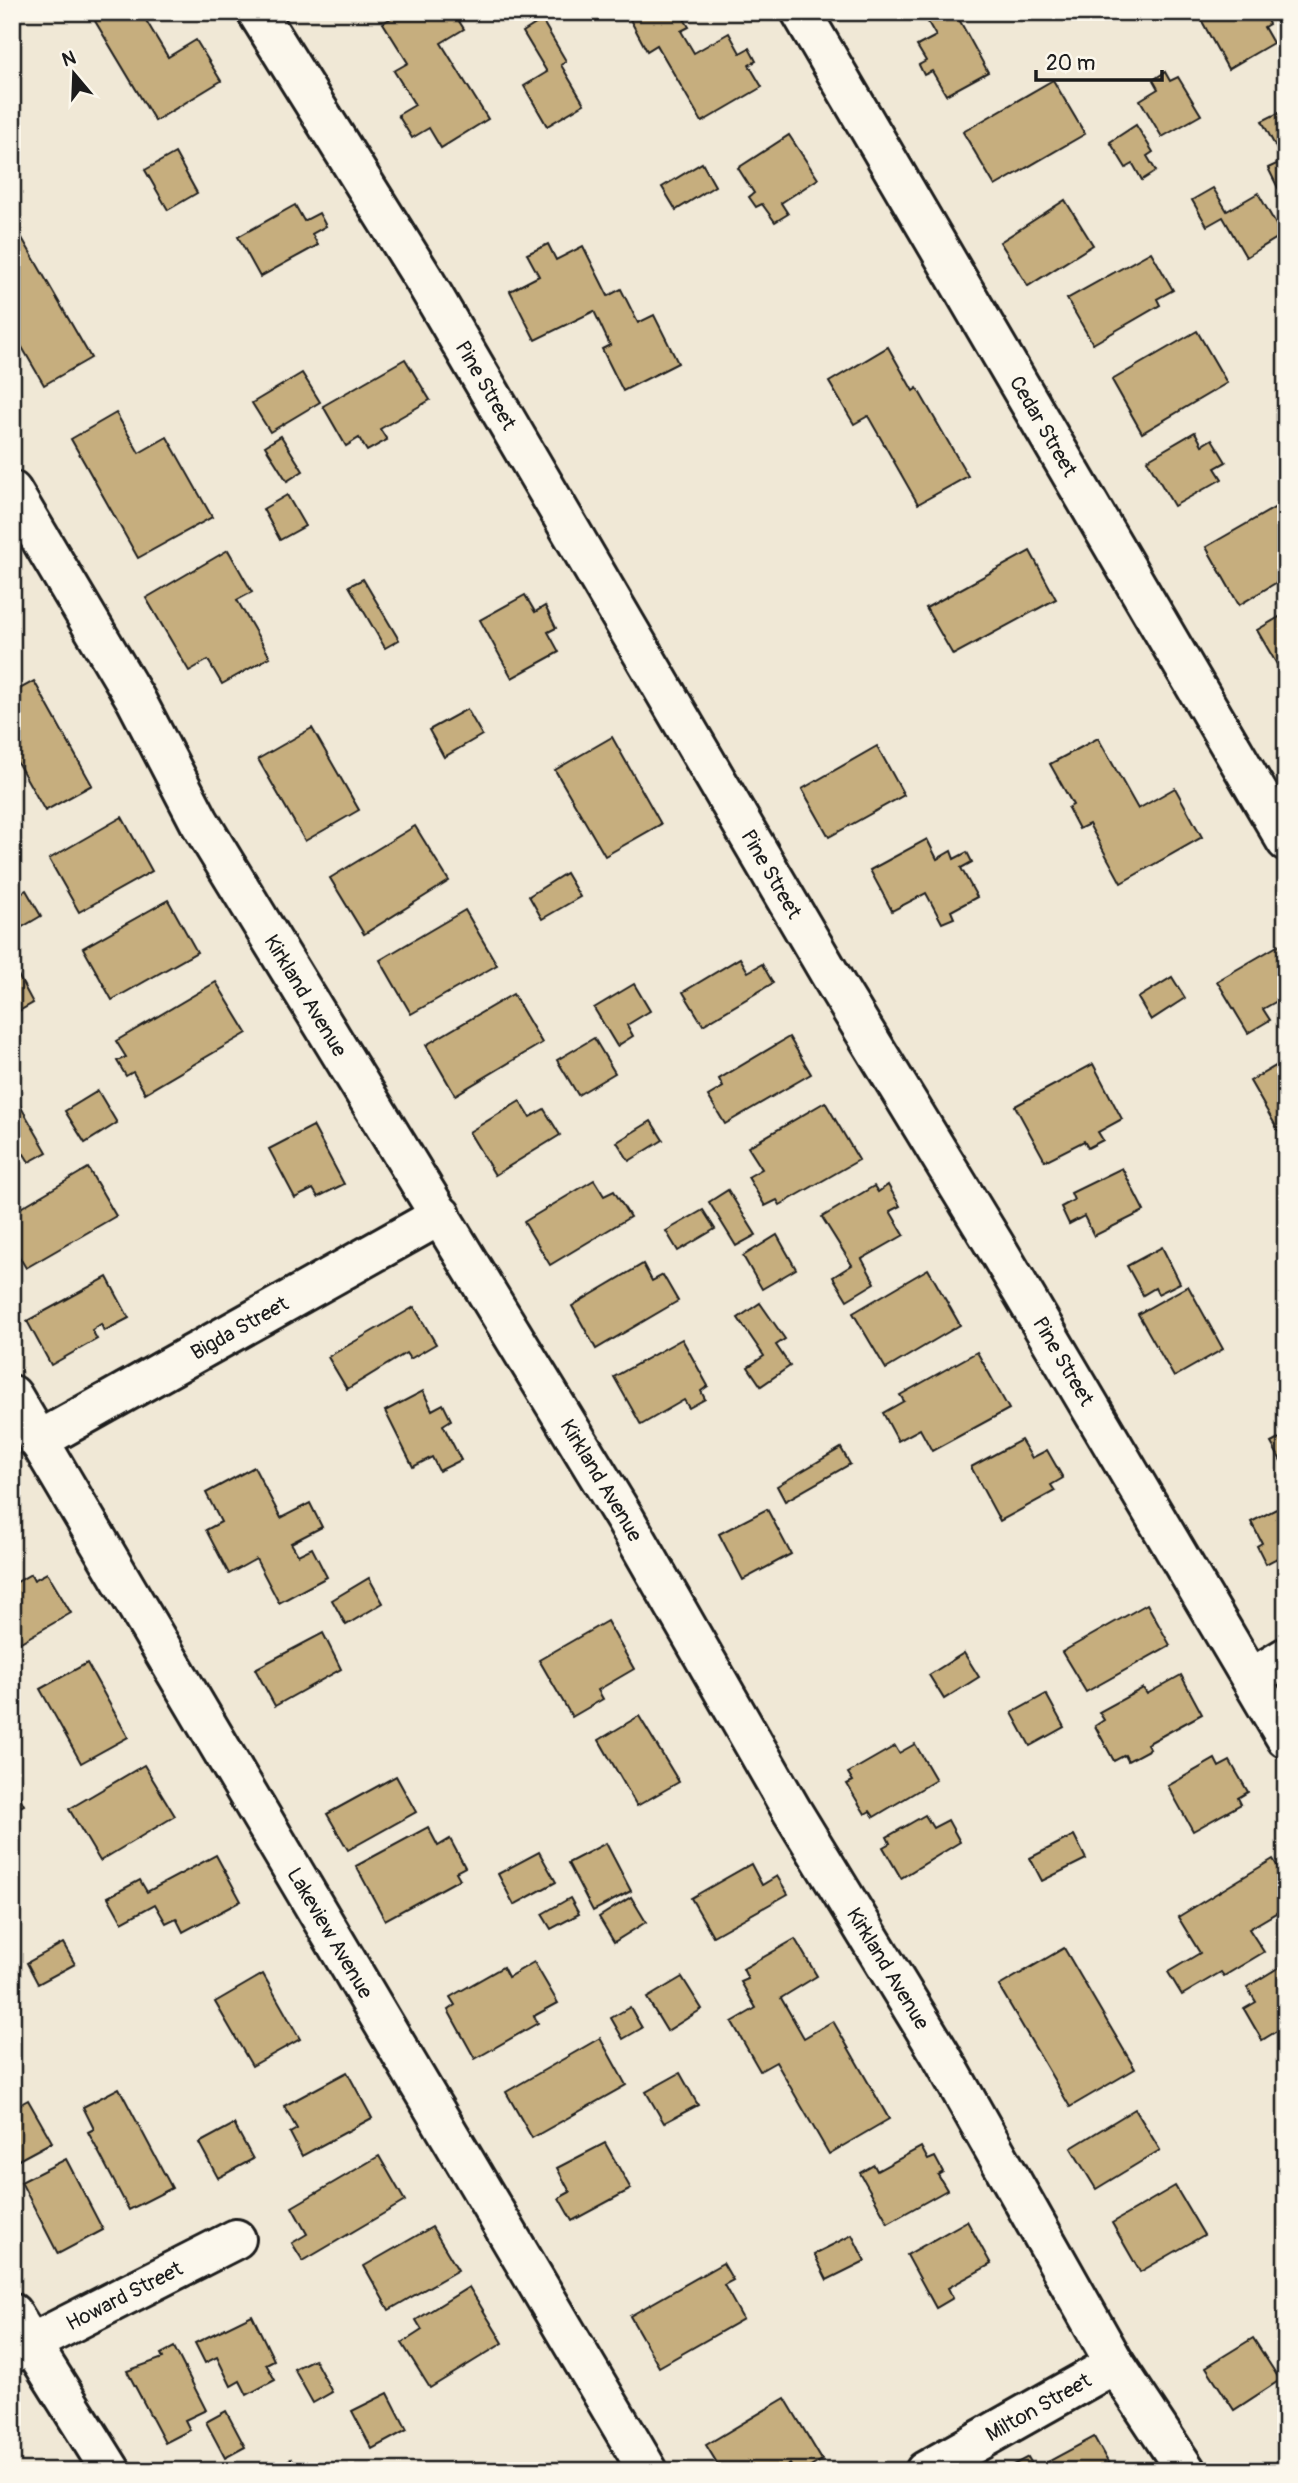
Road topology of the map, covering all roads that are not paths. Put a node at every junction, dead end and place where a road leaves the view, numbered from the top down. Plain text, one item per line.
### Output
1 (257, 12) edge
2 (800, 12) edge
3 (12, 491) edge
4 (1286, 841) edge
5 (441, 1215) junction
6 (12, 1395) edge
7 (38, 1441) junction
8 (1286, 1657) edge
9 (1251, 1678) junction
10 (1286, 1738) edge
11 (236, 2239) dead end
12 (19, 2336) edge
13 (1115, 2364) junction
14 (111, 2471) edge
15 (648, 2471) edge
16 (925, 2471) edge
17 (1185, 2471) edge

1 - 9 street, Pine Street
2 - 4 street, Cedar Street
3 - 5 street, Kirkland Avenue
5 - 7 street, Bigda Street
5 - 13 street, Kirkland Avenue
6 - 7 street, Lakeview Avenue
7 - 15 street, Lakeview Avenue
8 - 9 street
9 - 10 street, Pine Street
11 - 12 street, Howard Street
12 - 14 street
13 - 16 street, Milton Street
13 - 17 street, Kirkland Avenue

